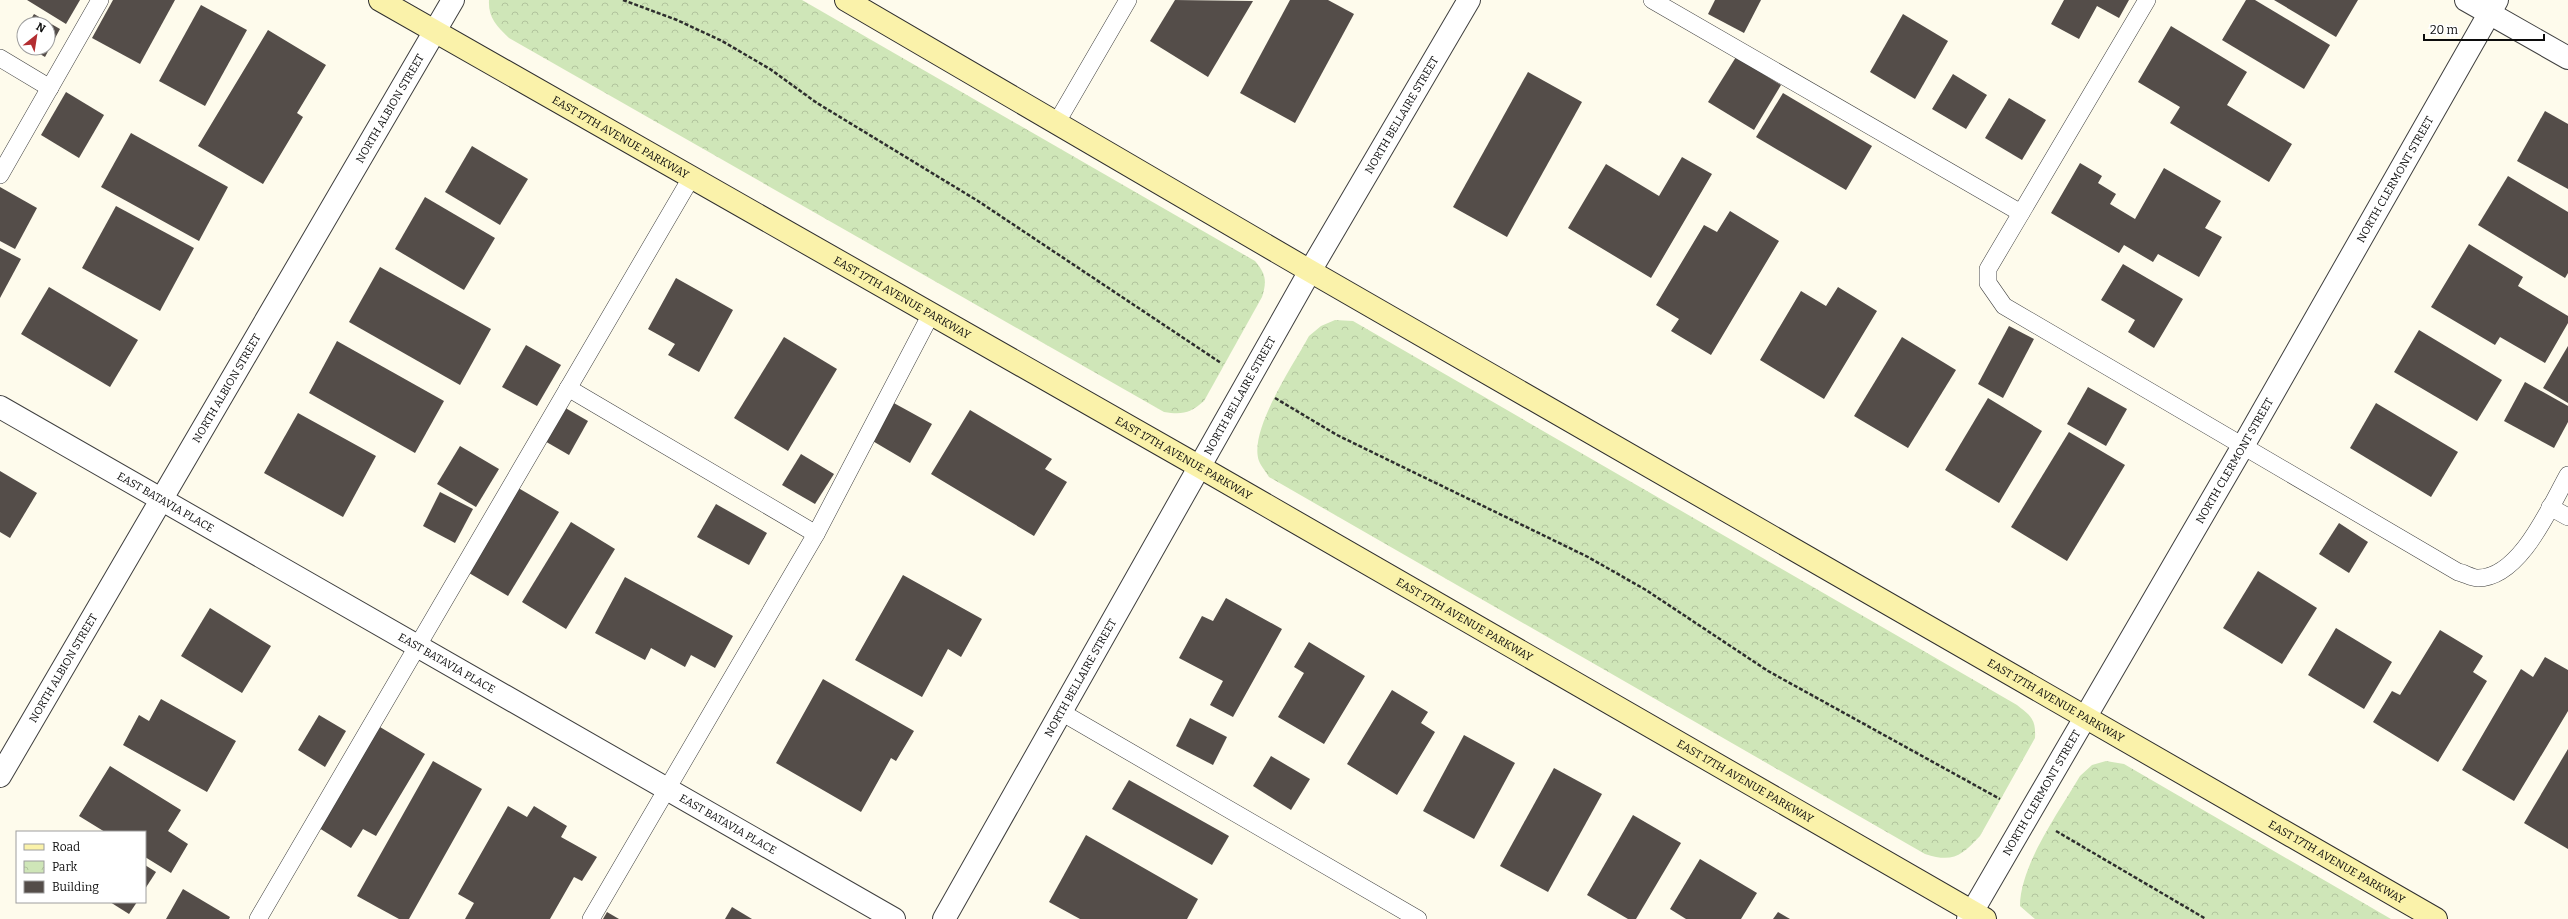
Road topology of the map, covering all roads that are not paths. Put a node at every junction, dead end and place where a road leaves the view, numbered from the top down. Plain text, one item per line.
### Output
1 (100, 0) edge
2 (380, 0) edge
3 (453, 0) edge
4 (846, 0) edge
5 (1128, 0) edge
6 (1469, 0) edge
7 (1652, 0) edge
8 (2147, 0) edge
9 (2466, 0) edge
10 (2493, 6) edge
11 (435, 32) junction
12 (0, 58) edge
13 (2568, 58) edge
14 (50, 88) junction
15 (1057, 122) junction
16 (0, 175) edge
17 (691, 178) junction
18 (2021, 213) junction
19 (1310, 271) junction
20 (931, 314) junction
21 (568, 388) junction
22 (0, 407) edge
23 (2243, 446) junction
24 (1200, 467) junction
25 (2568, 475) edge
26 (163, 501) junction
27 (2550, 507) junction
28 (2568, 517) edge
29 (816, 534) junction
30 (416, 646) junction
31 (1061, 712) junction
32 (2087, 716) junction
33 (0, 776) edge
34 (668, 790) junction
35 (1975, 916) edge
36 (258, 919) edge
37 (591, 919) edge
38 (894, 919) edge
39 (944, 919) edge
40 (1418, 919) edge
41 (2436, 919) edge

1 - 14 lane
2 - 11 main road, EAST 17TH AVENUE PARKWAY
3 - 11 street, NORTH ALBION STREET
4 - 15 main road, EAST 17TH AVENUE PARKWAY
5 - 15 lane
6 - 19 street, NORTH BELLAIRE STREET
7 - 18 lane
8 - 18 lane
9 - 10 street
10 - 13 street
10 - 23 street, NORTH CLERMONT STREET
11 - 17 main road, EAST 17TH AVENUE PARKWAY
11 - 26 street, NORTH ALBION STREET
12 - 14 lane
14 - 16 lane
15 - 19 main road, EAST 17TH AVENUE PARKWAY
17 - 20 main road, EAST 17TH AVENUE PARKWAY
17 - 21 lane
18 - 23 lane
19 - 24 street, NORTH BELLAIRE STREET
19 - 32 main road, EAST 17TH AVENUE PARKWAY
20 - 24 main road, EAST 17TH AVENUE PARKWAY
20 - 29 lane
21 - 29 lane
21 - 30 lane
22 - 26 street, EAST BATAVIA PLACE
23 - 27 lane
23 - 32 street, NORTH CLERMONT STREET
24 - 31 street, NORTH BELLAIRE STREET
24 - 35 main road, EAST 17TH AVENUE PARKWAY
25 - 27 lane
26 - 30 street, EAST BATAVIA PLACE
26 - 33 street, NORTH ALBION STREET
27 - 28 lane
29 - 34 lane
30 - 34 street, EAST BATAVIA PLACE
30 - 36 lane
31 - 39 street, NORTH BELLAIRE STREET
31 - 40 lane
32 - 35 street, NORTH CLERMONT STREET
32 - 41 main road, EAST 17TH AVENUE PARKWAY
34 - 37 lane
34 - 38 street, EAST BATAVIA PLACE

